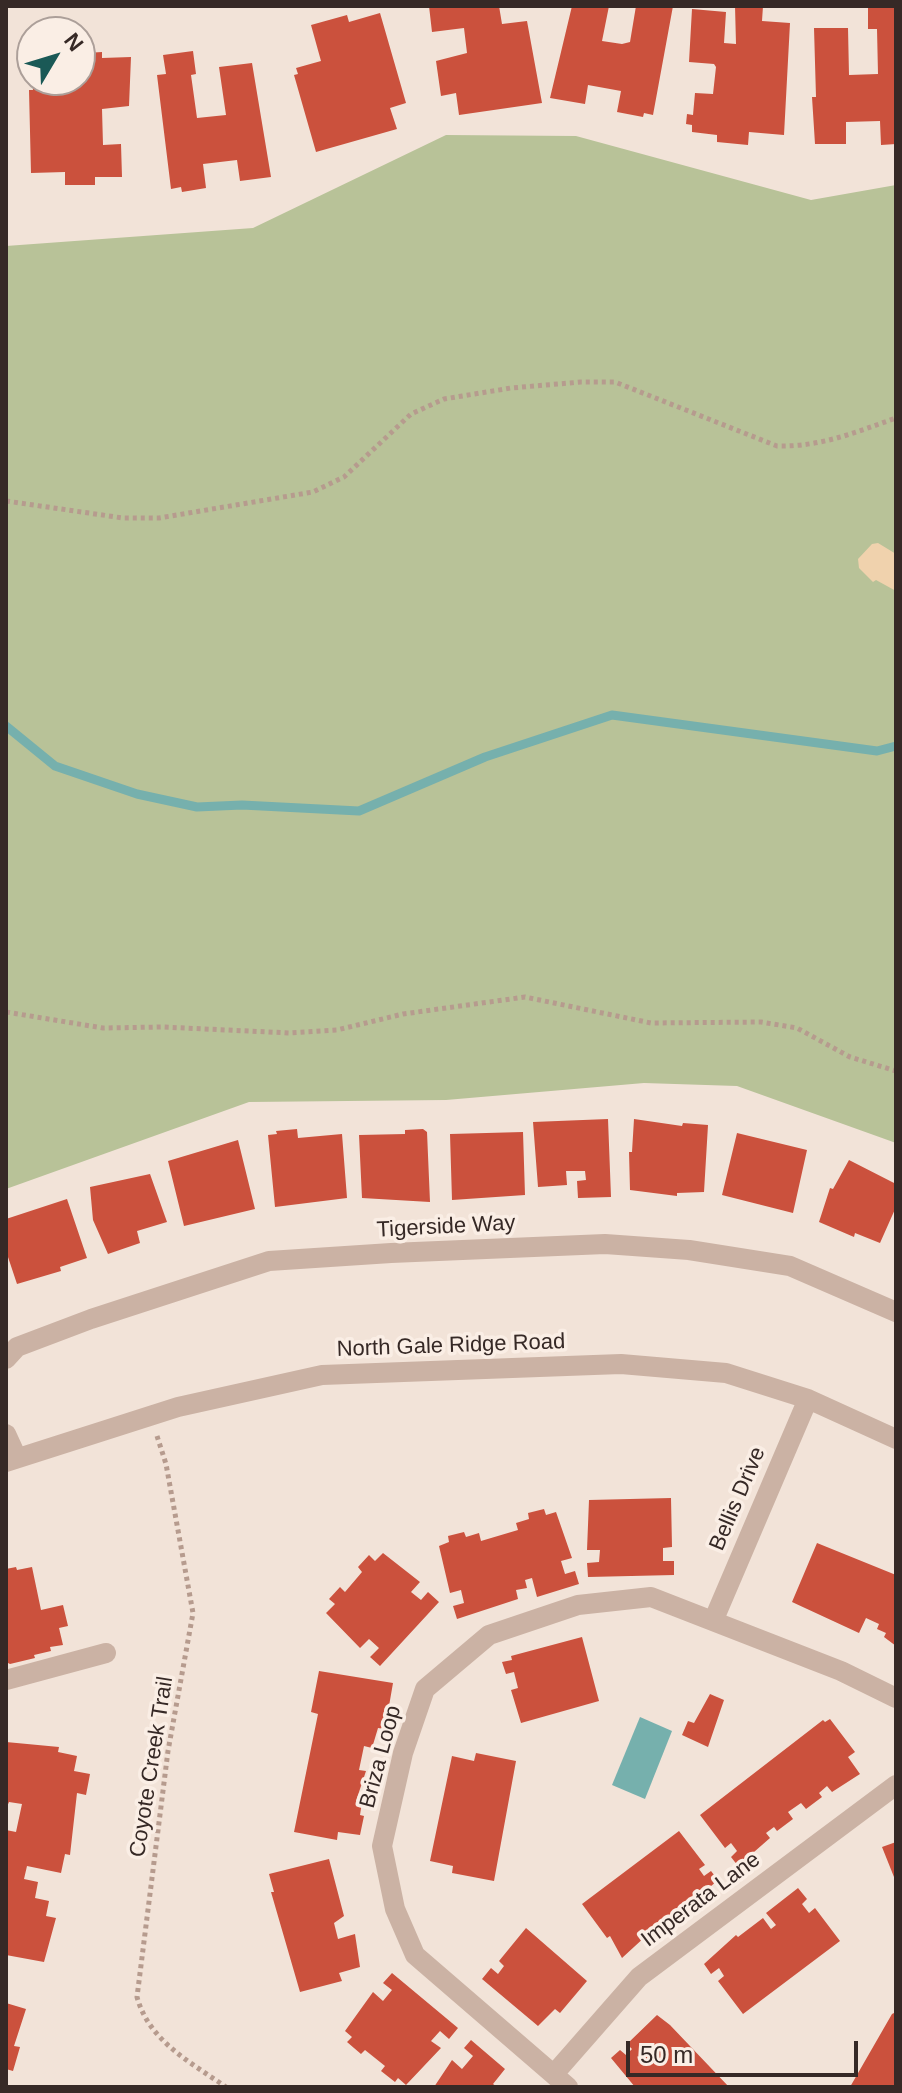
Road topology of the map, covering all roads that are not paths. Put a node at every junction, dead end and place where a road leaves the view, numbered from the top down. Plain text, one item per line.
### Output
1 (896, 1312) edge
2 (6, 1359) edge
3 (808, 1399) junction
4 (6, 1434) edge
5 (896, 1439) edge
6 (12, 1460) edge
7 (714, 1619) junction
8 (106, 1653) dead end
9 (6, 1680) edge
10 (896, 1698) edge
11 (896, 1785) edge
12 (561, 2080) edge

1 - 2 street, Tigerside Way
3 - 5 street, North Gale Ridge Road
3 - 6 street, North Gale Ridge Road
3 - 7 street, Bellis Drive
4 - 6 street
7 - 10 street, Briza Loop
7 - 12 street, Briza Loop
8 - 9 street
11 - 12 street, Imperata Lane

